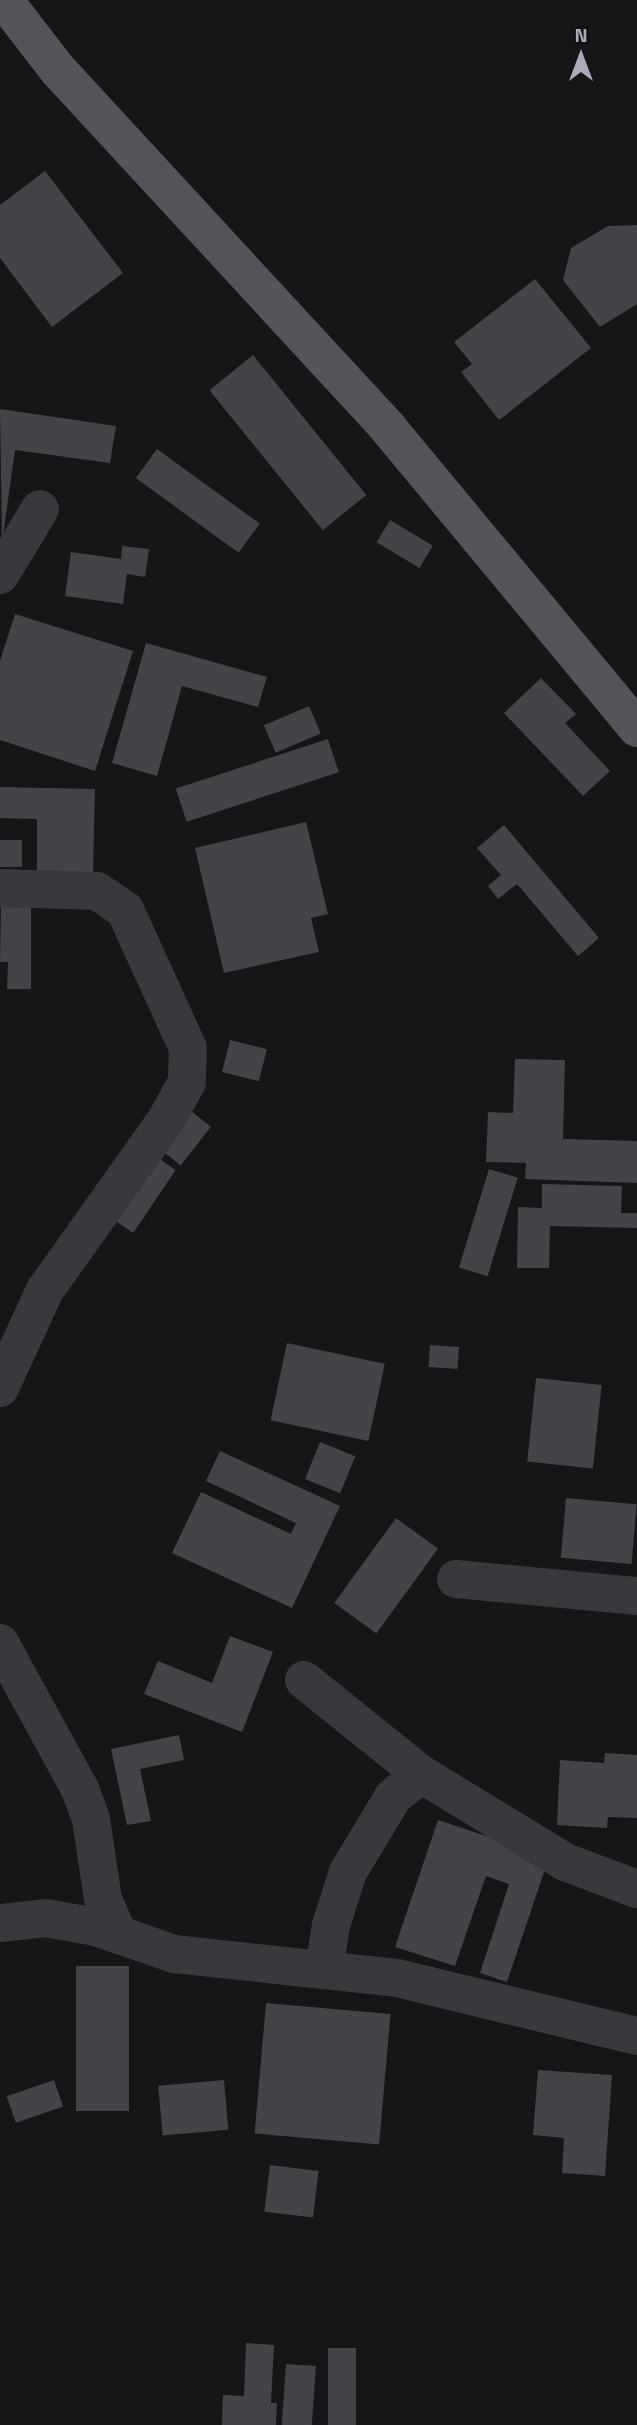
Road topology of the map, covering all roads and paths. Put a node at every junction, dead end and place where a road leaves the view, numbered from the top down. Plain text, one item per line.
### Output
1 (4, 0) edge
2 (40, 509) dead end
3 (0, 575) edge
4 (637, 728) edge
5 (0, 888) edge
6 (0, 1388) edge
7 (456, 1578) dead end
8 (637, 1596) edge
9 (0, 1643) edge
10 (304, 1679) dead end
11 (421, 1774) junction
12 (637, 1889) edge
13 (0, 1923) edge
14 (118, 1935) junction
15 (324, 1970) junction
16 (637, 2036) edge

1 - 4 main road
2 - 3 street
5 - 6 street
7 - 8 street
9 - 14 street
10 - 11 street
11 - 12 street
11 - 15 street
13 - 14 street
14 - 15 street
15 - 16 street

